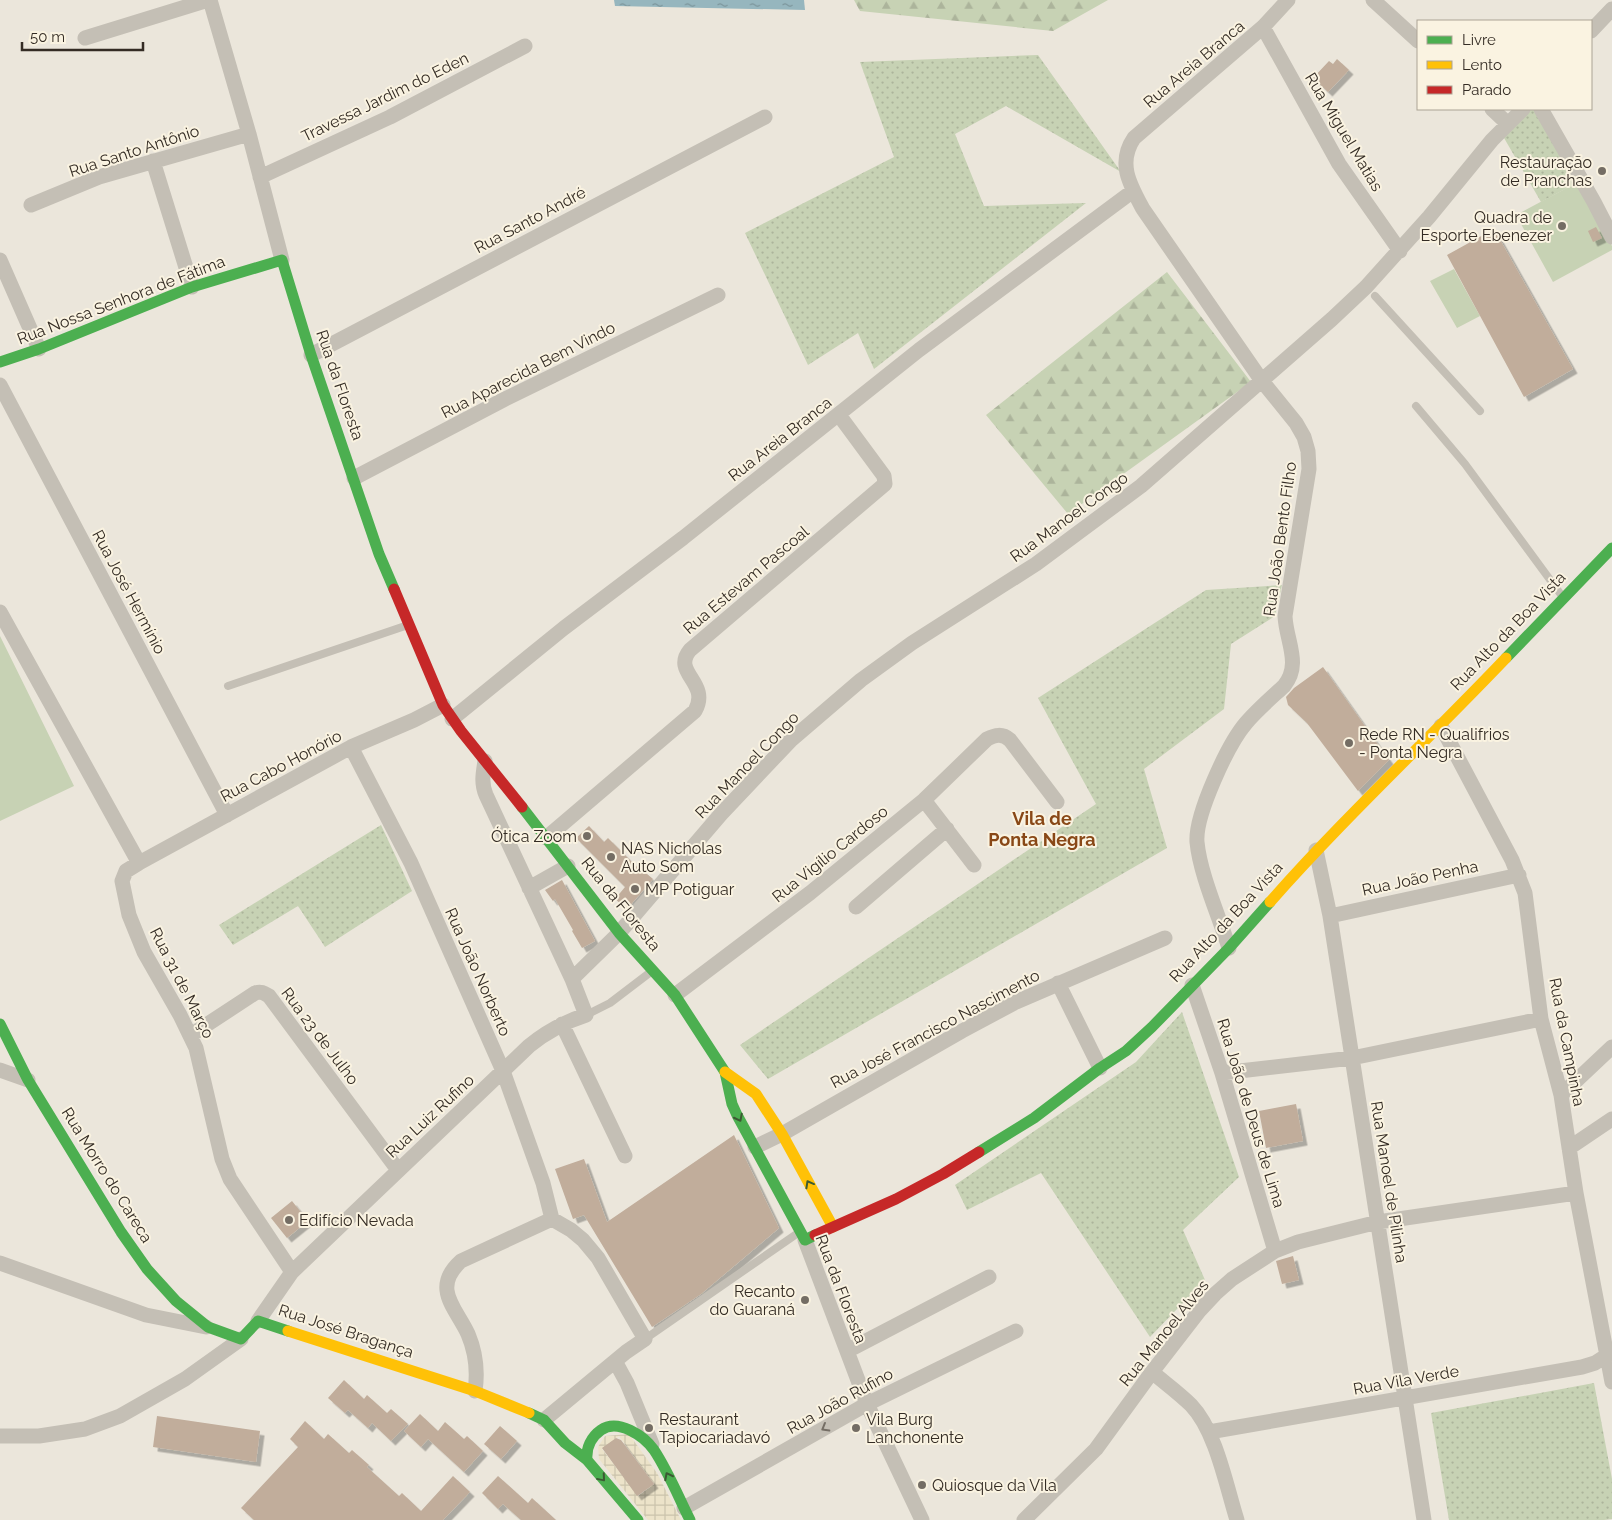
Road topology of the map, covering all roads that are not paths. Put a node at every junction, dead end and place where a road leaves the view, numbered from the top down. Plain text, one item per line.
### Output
1 (209, 0) edge
2 (1288, 0) edge
3 (1373, 0) edge
4 (1612, 9) edge
5 (1263, 27) junction
6 (1592, 30) edge
7 (85, 38) dead end
8 (1417, 40) edge
9 (525, 46) dead end
10 (1493, 110) edge
11 (1522, 110) edge
12 (1542, 110) edge
13 (765, 117) dead end
14 (1508, 124) junction
15 (249, 134) junction
16 (1125, 155) joint
17 (153, 162) junction
18 (260, 176) junction
19 (1133, 191) junction
20 (31, 205) dead end
21 (1612, 237) edge
22 (1400, 251) junction
23 (0, 260) edge
24 (282, 260) junction
25 (192, 287) junction
26 (1371, 292) junction
27 (718, 295) dead end
28 (39, 349) junction
29 (311, 355) junction
30 (0, 362) edge
31 (1262, 381) junction
32 (0, 385) edge
33 (1416, 406) dead end
34 (1480, 411) dead end
35 (839, 415) junction
36 (354, 478) junction
37 (1612, 548) edge
38 (1564, 598) junction
39 (0, 612) edge
40 (408, 625) junction
41 (228, 686) dead end
42 (442, 705) junction
43 (452, 719) junction
44 (1441, 726) junction
45 (351, 747) junction
46 (485, 761) junction
47 (924, 800) junction
48 (1057, 802) dead end
49 (227, 815) junction
50 (947, 829) junction
51 (546, 838) junction
52 (1316, 850) junction
53 (139, 863) junction
54 (974, 865) dead end
55 (568, 866) junction
56 (1519, 875) junction
57 (530, 888) junction
58 (856, 907) dead end
59 (1330, 916) junction
60 (620, 933) junction
61 (1165, 938) dead end
62 (1229, 948) junction
63 (653, 970) junction
64 (572, 980) junction
65 (1058, 984) junction
66 (1192, 986) junction
67 (675, 995) junction
68 (586, 1015) junction
69 (1542, 1020) junction
70 (0, 1024) edge
71 (562, 1024) junction
72 (191, 1035) junction
73 (1612, 1047) edge
74 (1352, 1058) junction
75 (1100, 1068) junction
76 (0, 1070) edge
77 (503, 1071) junction
78 (725, 1072) junction
79 (1222, 1073) junction
80 (28, 1080) junction
81 (1561, 1095) junction
82 (1612, 1119) edge
83 (782, 1134) junction
84 (754, 1147) junction
85 (1569, 1148) junction
86 (625, 1156) dead end
87 (398, 1170) junction
88 (1576, 1193) junction
89 (552, 1219) junction
90 (1378, 1222) junction
91 (833, 1227) junction
92 (803, 1236) junction
93 (1275, 1251) junction
94 (0, 1263) edge
95 (292, 1272) junction
96 (989, 1277) dead end
97 (258, 1321) junction
98 (1607, 1325) edge
99 (208, 1327) junction
100 (1016, 1331) dead end
101 (241, 1339) junction
102 (645, 1339) junction
103 (847, 1351) junction
104 (1610, 1354) edge
105 (615, 1361) junction
106 (1152, 1372) junction
107 (1612, 1382) edge
108 (475, 1391) junction
109 (1405, 1398) junction
110 (867, 1404) junction
111 (544, 1420) junction
112 (1209, 1432) junction
113 (0, 1436) edge
114 (654, 1450) junction
115 (587, 1460) junction
116 (687, 1514) edge
117 (638, 1520) edge
118 (922, 1520) edge
119 (1024, 1520) edge
120 (1237, 1520) edge
121 (1424, 1520) edge

1 - 7 street
1 - 15 street, Rua da Floresta
2 - 5 street, Rua Areia Branca
3 - 8 street
4 - 6 street
5 - 16 street, Rua Areia Branca
5 - 22 street, Rua Miguel Matias
9 - 18 street, Travessa Jardim do Eden
10 - 14 street
11 - 14 street, Rua Manoel Congo
12 - 21 street
13 - 29 street, Rua Santo André
14 - 22 street, Rua Manoel Congo
15 - 17 street, Rua Santo Antônio
15 - 18 street, Rua da Floresta
16 - 19 street, Rua João Bento Filho
17 - 20 street, Rua Santo Antônio
17 - 25 street
18 - 24 street, Rua da Floresta
19 - 31 street, Rua João Bento Filho
19 - 35 street, Rua Areia Branca
22 - 26 street, Rua Manoel Congo
23 - 28 street
24 - 25 street, Rua Nossa Senhora de Fátima
24 - 29 street, Rua da Floresta
25 - 28 street, Rua Nossa Senhora de Fátima
26 - 31 street, Rua Manoel Congo
26 - 34 lane
27 - 36 street, Rua Aparecida Bem Vindo
28 - 30 street, Rua Nossa Senhora de Fátima
29 - 36 street, Rua da Floresta
31 - 60 street, Rua Manoel Congo
31 - 62 street, Rua João Bento Filho
32 - 49 street, Rua José Hermínio
33 - 38 lane
35 - 43 street, Rua Areia Branca
35 - 51 street, Rua Estevam Pascoal
36 - 40 street, Rua da Floresta
37 - 38 street, Rua Alto da Boa Vista
38 - 44 street, Rua Alto da Boa Vista
39 - 53 street
40 - 41 lane
40 - 42 street, Rua da Floresta
42 - 43 street, Rua da Floresta
42 - 45 street, Rua Cabo Honório
43 - 46 street, Rua da Floresta
44 - 52 street, Rua Alto da Boa Vista
44 - 56 street, Rua da Campinha
45 - 49 street, Rua Cabo Honório
45 - 77 street, Rua João Norberto
46 - 51 street, Rua da Floresta
46 - 57 street
47 - 48 street, Rua Vigílio Cardoso
47 - 50 street
47 - 67 street, Rua Vigílio Cardoso
49 - 53 street, Rua Cabo Honório
50 - 54 street
50 - 58 street
51 - 55 street, Rua da Floresta
52 - 59 street, Rua Manoel de Pilinha
52 - 62 street, Rua Alto da Boa Vista
53 - 72 street, Rua 31 de Março
55 - 57 street
55 - 60 street, Rua da Floresta
56 - 59 street, Rua João Penha
56 - 69 street, Rua da Campinha
57 - 64 street
59 - 74 street, Rua Manoel de Pilinha
60 - 63 street, Rua da Floresta
60 - 64 street
61 - 65 street, Rua José Francisco Nascimento
62 - 66 street, Rua Alto da Boa Vista
63 - 67 street, Rua da Floresta
63 - 68 lane, Rua Luiz Rufino
64 - 68 street
65 - 75 street
65 - 83 street, Rua José Francisco Nascimento
66 - 75 street, Rua Alto da Boa Vista
66 - 79 street, Rua João de Deus de Lima
67 - 78 street, Rua da Floresta
68 - 71 street, Rua Luiz Rufino
69 - 74 street
69 - 81 street, Rua da Campinha
70 - 80 street, Rua Morro do Careca
71 - 77 street, Rua Luiz Rufino
71 - 86 street
72 - 87 street, Rua 23 de Julho
72 - 95 street, Rua 31 de Março
73 - 81 street
74 - 79 street
74 - 90 street, Rua Manoel de Pilinha
75 - 91 street, Rua Alto da Boa Vista
76 - 80 street
77 - 87 street, Rua Luiz Rufino
77 - 89 street, Rua João Norberto
78 - 83 street, Rua da Floresta
78 -> 84 street, Rua da Floresta
79 - 93 street, Rua João de Deus de Lima
80 - 99 street, Rua Morro do Careca
81 - 85 street, Rua da Campinha
82 - 85 street
83 - 84 street, Rua José Francisco Nascimento
91 -> 83 street, Rua da Floresta
84 - 92 street, Rua da Floresta
85 - 88 street, Rua da Campinha
87 - 95 street, Rua Luiz Rufino
88 - 90 street, Rua Manoel Alves
88 - 98 street, Rua da Campinha
89 - 102 street
89 - 108 street
90 - 93 street, Rua Manoel Alves
90 - 109 street, Rua Manoel de Pilinha
91 - 92 street, Rua Alto da Boa Vista
92 - 102 lane
92 - 103 street, Rua da Floresta
93 - 106 street, Rua Manoel Alves
94 - 99 street
95 - 97 street, Rua Luiz Rufino
96 - 103 street
97 - 101 street, Rua José Bragança
97 - 108 street, Rua José Bragança
98 - 104 street, Rua da Campinha
99 - 101 street
100 - 110 street, Rua João Rufino
101 - 113 street
102 - 105 street
103 - 110 street, Rua da Floresta
104 - 107 street, Rua da Campinha
104 - 109 street, Rua Vila Verde
105 - 111 street
105 - 114 street
106 - 112 street
106 - 119 street, Rua Manoel Alves
108 - 111 street, Rua José Bragança
109 - 112 street, Rua Vila Verde
109 - 121 street, Rua Manoel de Pilinha
110 -> 116 street, Rua João Rufino
110 - 118 street, Rua da Floresta
111 - 115 street, Rua José Bragança
112 - 120 street
114 - 115 street
116 -> 114 street
115 -> 117 street, Rua José Bragança

